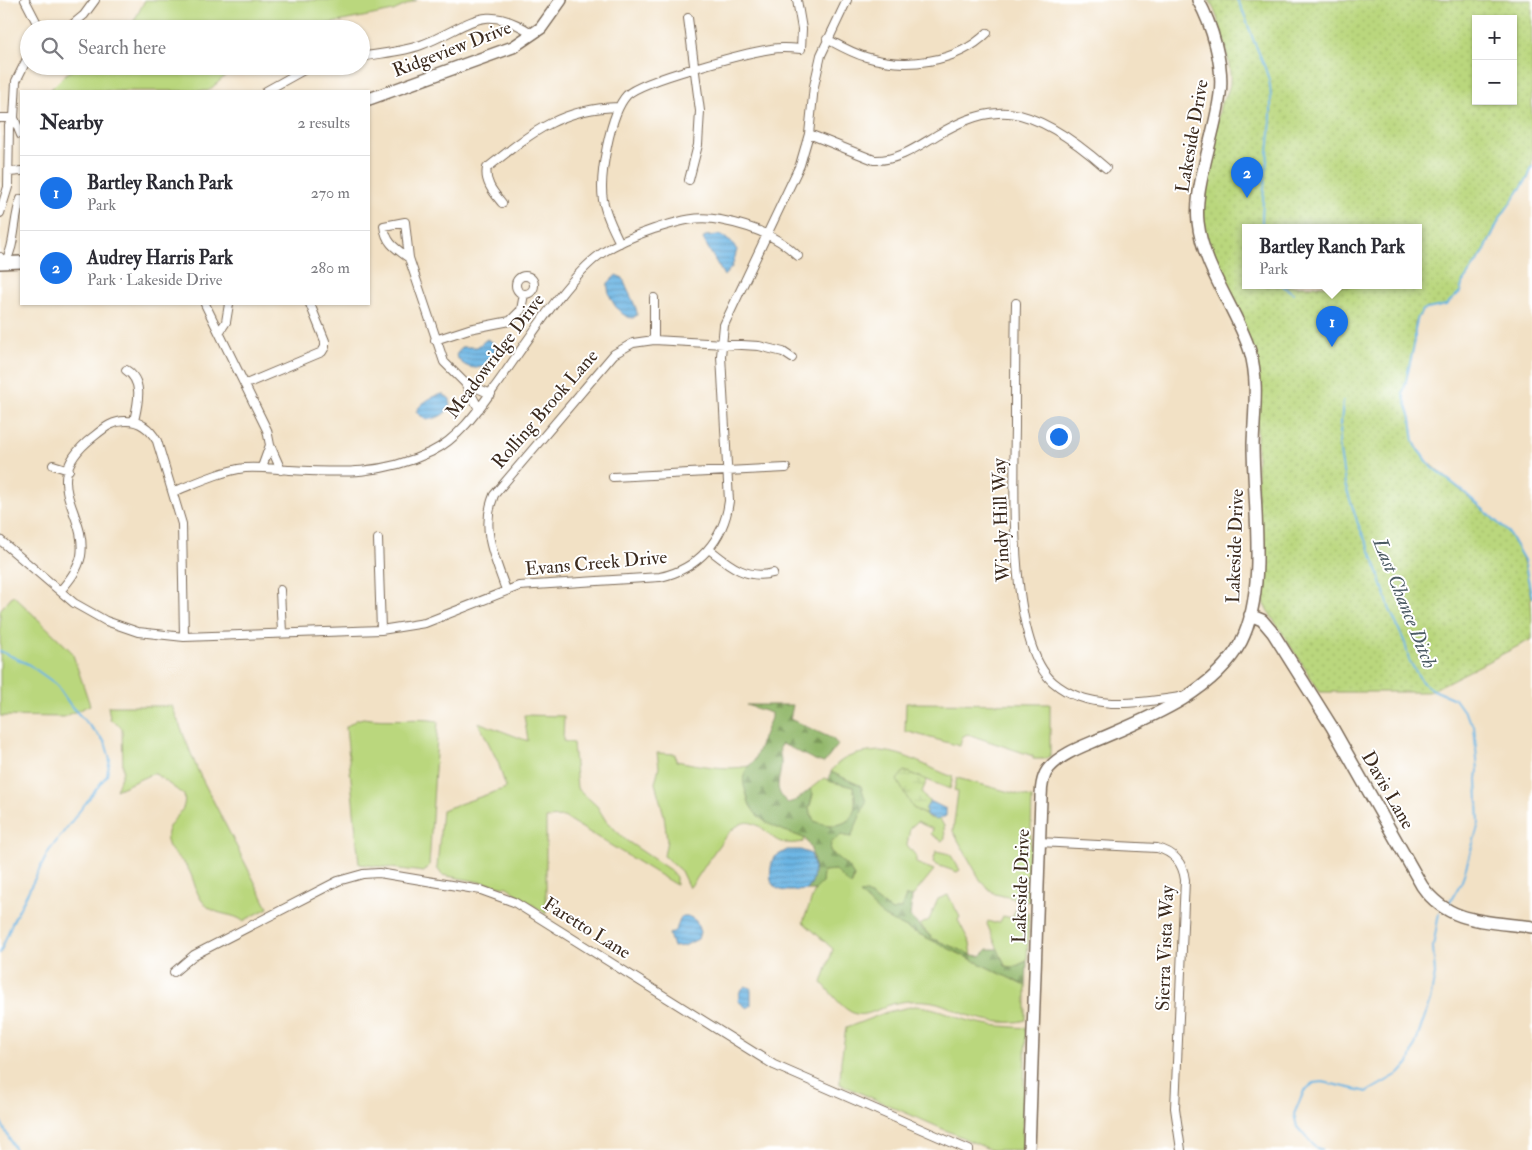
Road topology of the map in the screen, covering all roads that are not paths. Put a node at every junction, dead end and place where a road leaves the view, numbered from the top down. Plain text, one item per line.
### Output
1 (25, 0) edge
2 (95, 0) edge
3 (561, 0) edge
4 (797, 0) edge
5 (847, 0) edge
6 (1198, 0) edge
7 (688, 18) dead end
8 (35, 20) edge
9 (78, 20) edge
10 (987, 33) dead end
11 (533, 34) junction
12 (827, 39) junction
13 (370, 55) edge
14 (694, 69) junction
15 (20, 73) edge
16 (294, 75) edge
17 (268, 90) edge
18 (370, 99) edge
19 (619, 107) junction
20 (0, 118) edge
21 (14, 118) junction
22 (20, 133) edge
23 (809, 134) junction
24 (1106, 168) dead end
25 (20, 171) edge
26 (9, 172) junction
27 (689, 180) dead end
28 (20, 203) edge
29 (502, 204) dead end
30 (1, 210) edge
31 (17, 211) junction
32 (768, 232) junction
33 (620, 243) junction
34 (798, 256) dead end
35 (409, 258) junction
36 (2, 261) edge
37 (20, 262) edge
38 (524, 294) dead end
39 (654, 298) dead end
40 (1016, 303) dead end
41 (206, 305) edge
42 (229, 305) edge
43 (310, 305) edge
44 (220, 331) junction
45 (435, 340) junction
46 (654, 340) junction
47 (721, 344) junction
48 (792, 358) dead end
49 (126, 370) dead end
50 (465, 382) junction
51 (246, 384) junction
52 (491, 394) junction
53 (479, 409) junction
54 (134, 422) junction
55 (270, 445) junction
56 (53, 465) dead end
57 (262, 467) junction
58 (786, 468) dead end
59 (69, 470) junction
60 (280, 470) junction
61 (727, 471) junction
62 (613, 477) dead end
63 (173, 492) junction
64 (378, 539) dead end
65 (0, 540) edge
66 (709, 549) junction
67 (773, 572) dead end
68 (280, 590) dead end
69 (506, 590) junction
70 (60, 591) junction
71 (1250, 615) junction
72 (381, 630) junction
73 (282, 633) junction
74 (184, 636) junction
75 (1184, 697) junction
76 (1039, 842) junction
77 (1532, 927) edge
78 (174, 972) dead end
79 (969, 1150) edge
80 (1029, 1150) edge
81 (1181, 1150) edge

1 - 8 street
2 - 9 street
3 - 11 street, Ridgeview Drive
4 - 14 street
5 - 12 street
6 - 71 street, Lakeside Drive
7 - 14 street
10 - 12 street
11 - 13 street
11 - 18 street, Ridgeview Drive
12 - 23 street
14 - 19 street
14 - 27 street
15 - 21 street
16 - 17 street
19 - 29 street
19 - 33 street
20 - 21 street
21 - 22 street
21 - 26 street
23 - 24 street
23 - 32 street
25 - 26 street
26 - 30 street
28 - 31 street
30 - 31 street
31 - 36 street
32 - 33 street, Meadowridge Drive
32 - 34 street, Meadowridge Drive
32 - 47 street, Evans Creek Drive
33 - 52 street, Meadowridge Drive
35 - 35 street
35 - 45 street
36 - 37 street
38 - 45 street
39 - 46 street
40 - 75 street, Windy Hill Way
41 - 44 street
42 - 44 street
43 - 51 street
44 - 51 street
45 - 50 street
46 - 47 street, Rolling Brook Lane
46 - 69 street, Rolling Brook Lane
47 - 48 street, Rolling Brook Lane
47 - 61 street, Evans Creek Drive
49 - 54 street
50 - 52 street
50 - 53 street
51 - 55 street
52 - 53 street, Meadowridge Drive
53 - 60 street, Meadowridge Drive
54 - 59 street
54 - 63 street
55 - 57 street
55 - 60 street
56 - 59 street
57 - 60 street, Meadowridge Drive
57 - 63 street, Meadowridge Drive
58 - 61 street
59 - 70 street
61 - 62 street
61 - 66 street, Evans Creek Drive
63 - 74 street
64 - 72 street
65 - 70 street, Evans Creek Drive
66 - 67 street
66 - 69 street, Evans Creek Drive
68 - 73 street
69 - 72 street, Evans Creek Drive
70 - 74 street, Evans Creek Drive
71 - 75 street, Lakeside Drive
71 - 77 street, Davis Lane
72 - 73 street, Evans Creek Drive
73 - 74 street, Evans Creek Drive
75 - 76 street, Lakeside Drive
76 - 80 street, Lakeside Drive
76 - 81 street, Sierra Vista Way
78 - 79 street, Faretto Lane

